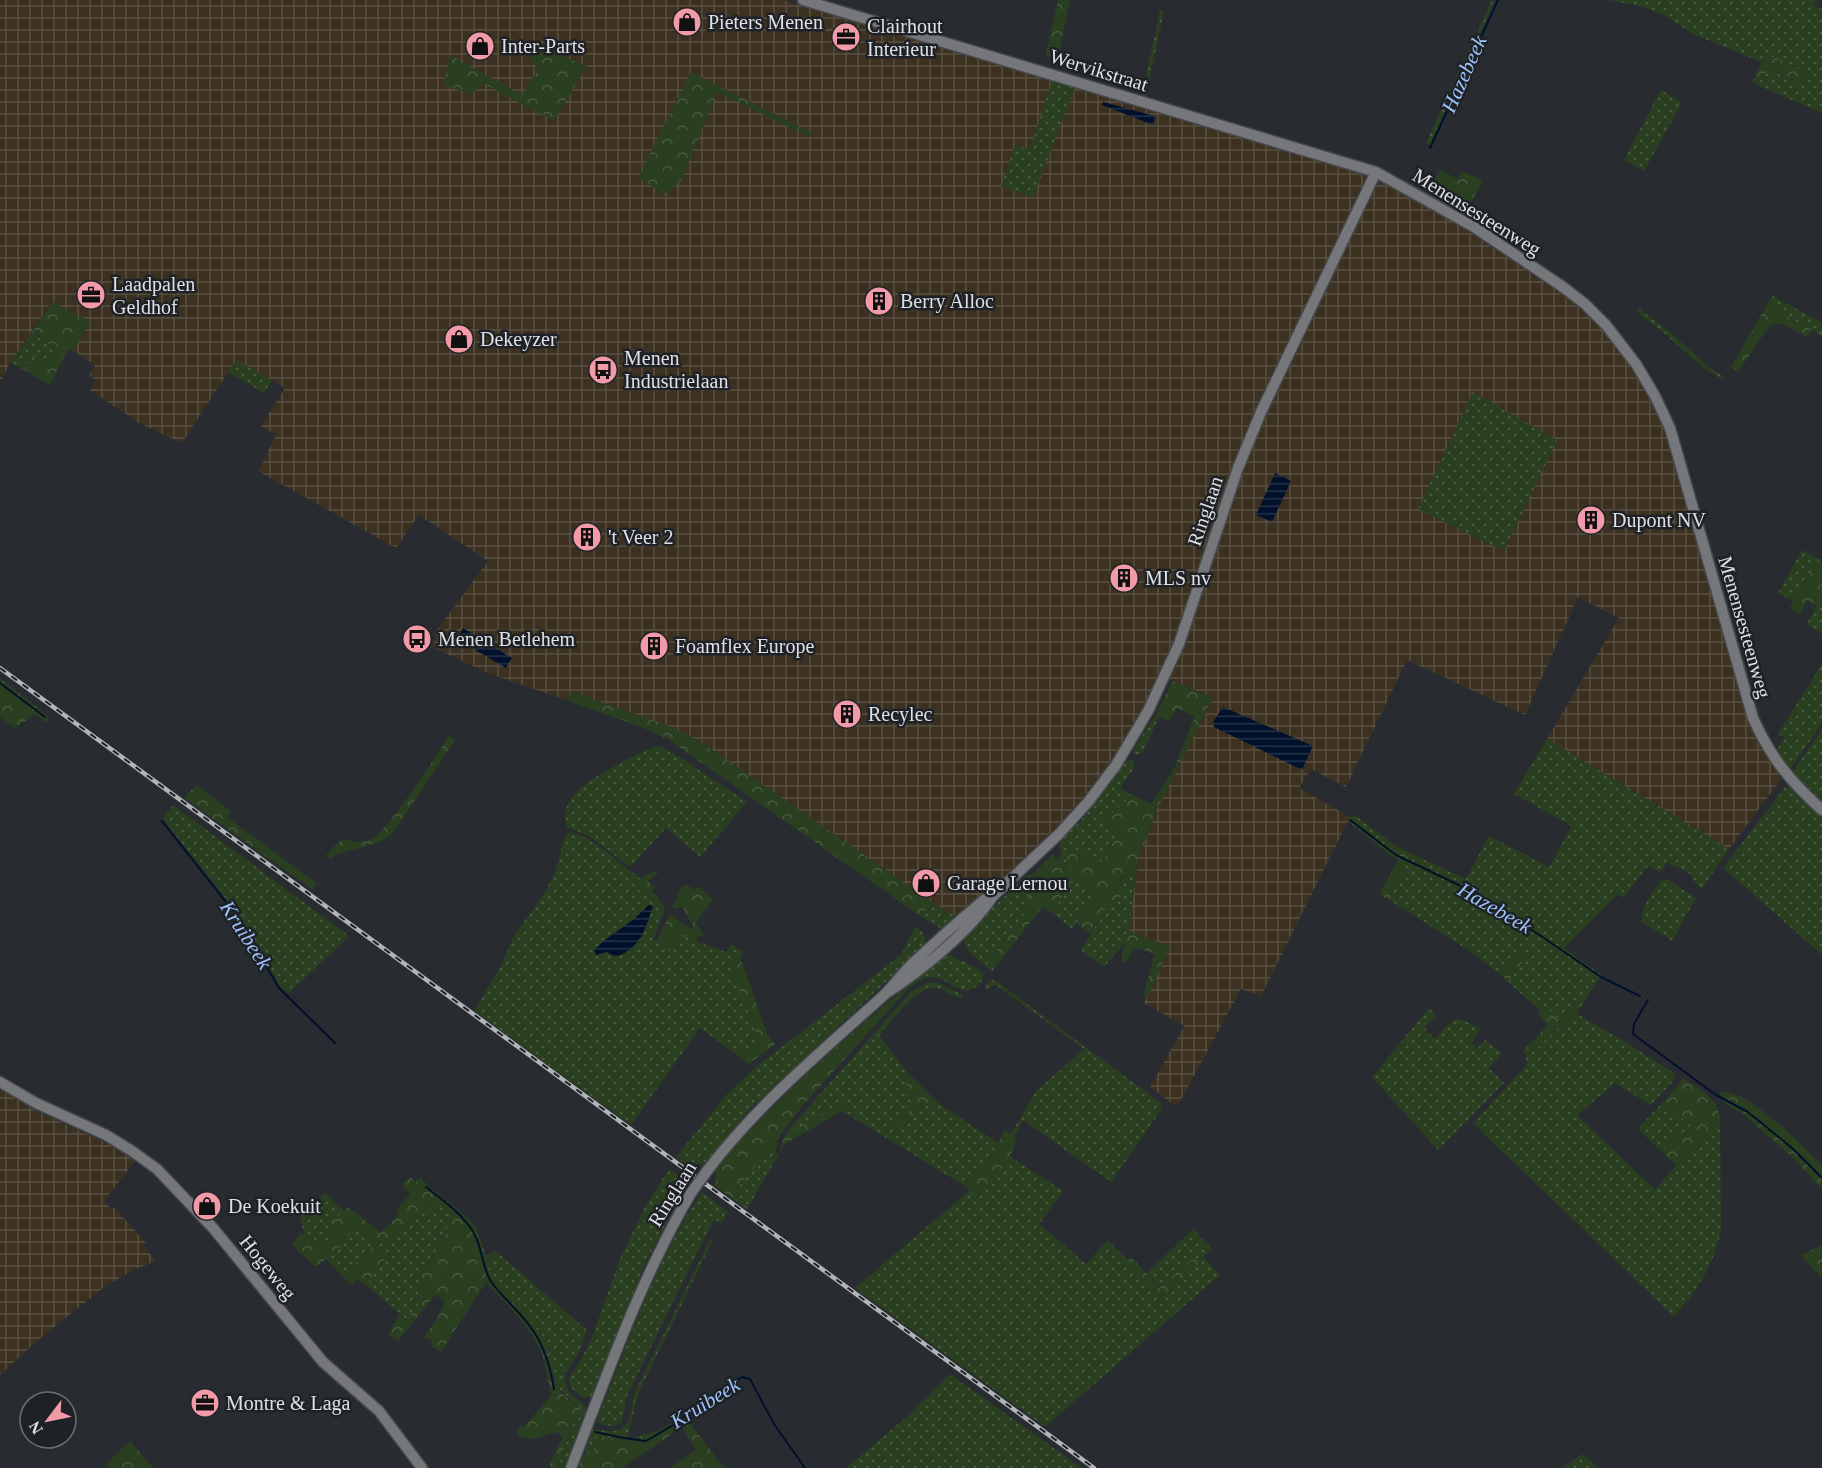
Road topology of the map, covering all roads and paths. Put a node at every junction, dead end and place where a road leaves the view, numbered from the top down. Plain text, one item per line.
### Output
1 (803, 0) edge
2 (1380, 174) junction
3 (1822, 810) edge
4 (0, 1082) edge
5 (422, 1468) edge
6 (572, 1468) edge

1 - 2 street, Wervikstraat
2 - 3 street, Menensesteenweg
2 - 6 street, Ringlaan, bridge
4 - 5 street, Hogeweg

